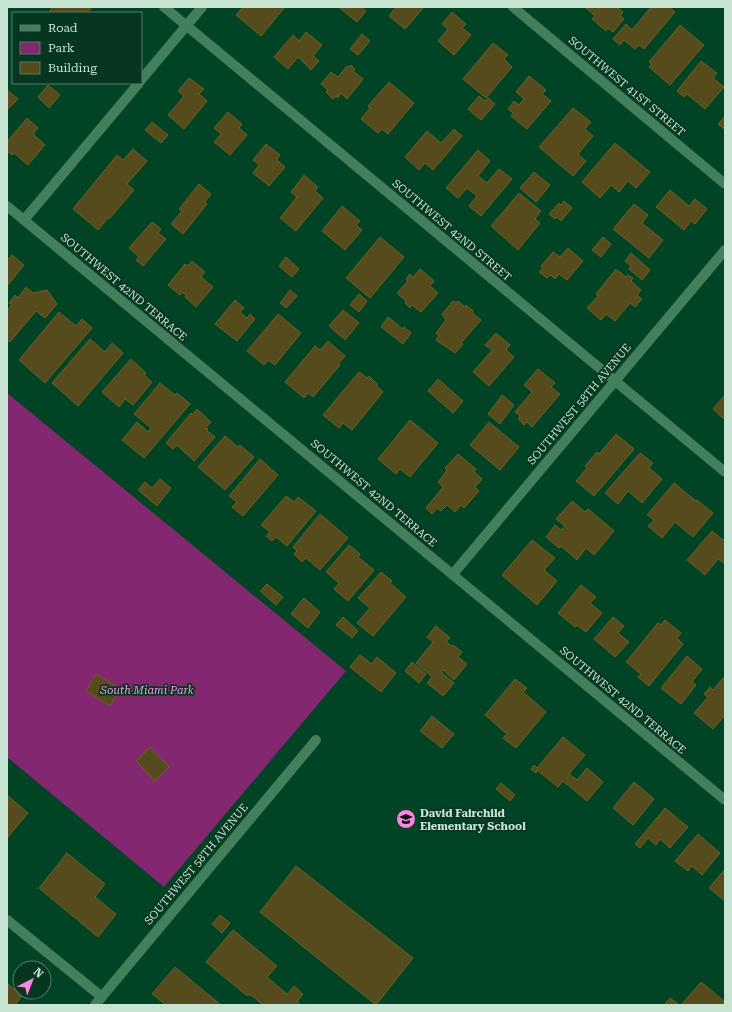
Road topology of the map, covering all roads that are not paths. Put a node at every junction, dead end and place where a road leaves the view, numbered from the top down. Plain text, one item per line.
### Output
1 (164, 7) edge
2 (202, 7) edge
3 (513, 7) edge
4 (187, 26) junction
5 (142, 79) edge
6 (138, 84) edge
7 (725, 184) edge
8 (7, 206) edge
9 (24, 220) junction
10 (725, 250) edge
11 (615, 380) junction
12 (725, 472) edge
13 (453, 574) junction
14 (316, 740) dead end
15 (725, 800) edge
16 (7, 920) edge
17 (102, 997) junction
18 (94, 1005) edge

1 - 4 street, SOUTHWEST 42ND STREET
2 - 4 street
3 - 7 street, SOUTHWEST 41ST STREET
4 - 5 street
4 - 11 street, SOUTHWEST 42ND STREET
6 - 9 street
8 - 9 street, SOUTHWEST 42ND TERRACE
9 - 13 street, SOUTHWEST 42ND TERRACE
10 - 11 street, SOUTHWEST 58TH AVENUE
11 - 12 street, SOUTHWEST 42ND STREET
11 - 13 street, SOUTHWEST 58TH AVENUE
13 - 15 street, SOUTHWEST 42ND TERRACE
14 - 17 street, SOUTHWEST 58TH AVENUE
16 - 17 street
17 - 18 street, SOUTHWEST 58TH AVENUE

